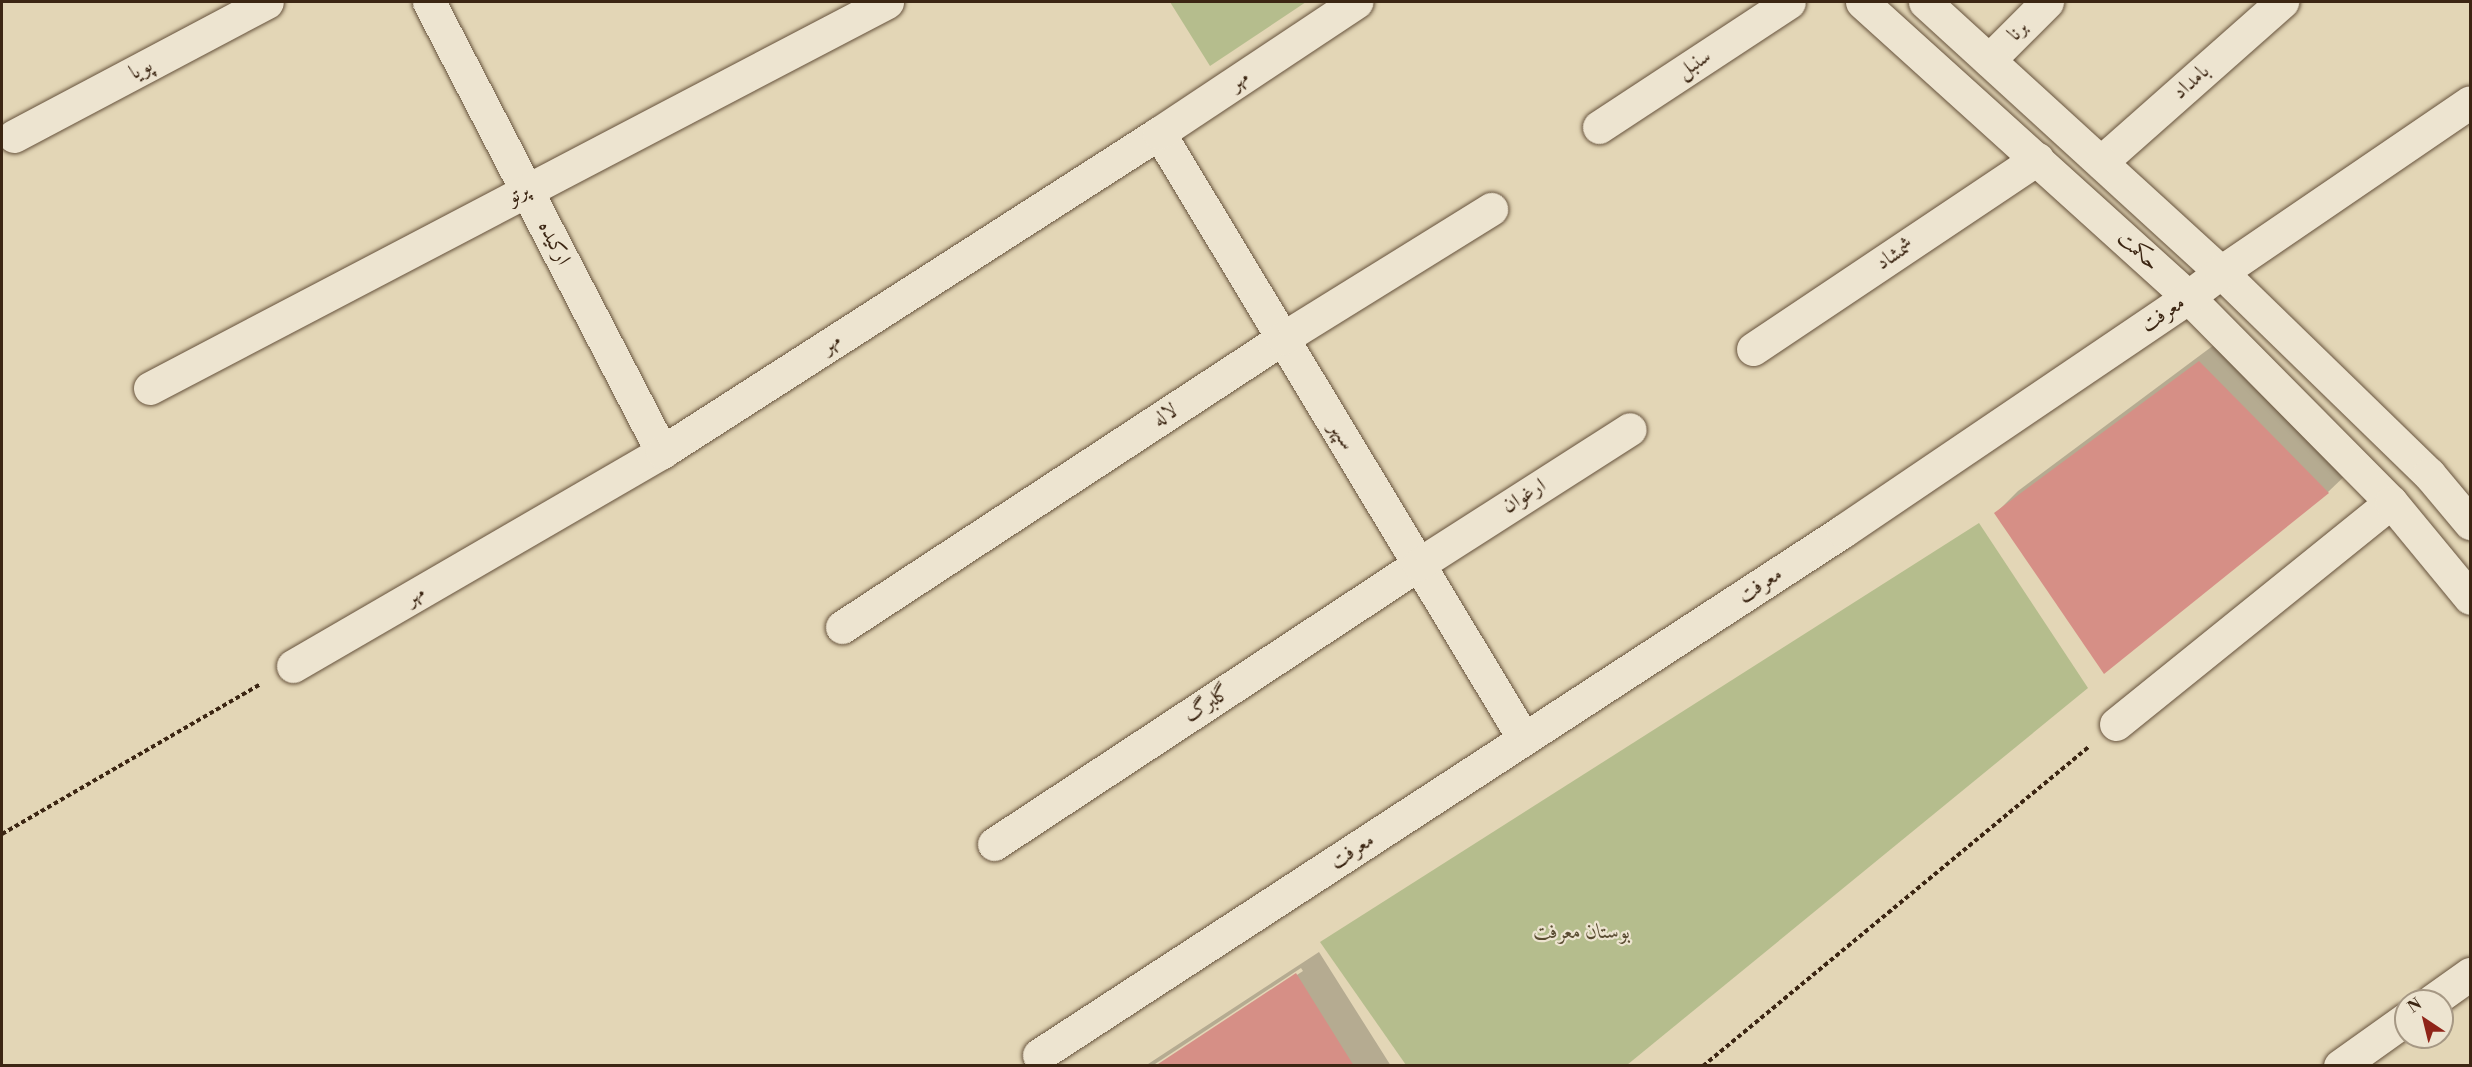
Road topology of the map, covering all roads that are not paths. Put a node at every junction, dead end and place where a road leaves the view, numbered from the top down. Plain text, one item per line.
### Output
1 (267, 2) edge
2 (429, 2) edge
3 (887, 2) edge
4 (1356, 2) edge
5 (1789, 2) edge
6 (1862, 2) edge
7 (1925, 2) edge
8 (2048, 2) edge
9 (2282, 2) edge
10 (1989, 60) junction
11 (2470, 102) edge
12 (1599, 127) dead end
13 (1159, 133) junction
14 (14, 136) dead end
15 (2037, 159) junction
16 (2101, 162) junction
17 (526, 190) junction
18 (1491, 209) dead end
19 (2221, 272) junction
20 (2188, 297) junction
21 (1283, 338) junction
22 (1753, 349) dead end
23 (150, 388) dead end
24 (1630, 429) dead end
25 (662, 452) junction
26 (2391, 502) junction
27 (2470, 523) edge
28 (1419, 564) junction
29 (2470, 598) edge
30 (842, 627) dead end
31 (293, 666) road end
32 (2116, 724) road end
33 (1524, 739) junction
34 (994, 844) dead end
35 (2470, 974) edge
36 (2449, 989) edge
37 (2394, 1027) edge
38 (1039, 1055) dead end
39 (2340, 1065) edge

1 - 14 street, پویا
2 - 17 street, ارکیده
3 - 17 street, پرتو
4 - 13 street, مهر
5 - 12 street, سنبل
6 - 15 street, حکمت
7 - 10 street, حکمت
8 - 10 street, برنا
9 - 16 street, بامداد
10 - 16 street, حکمت
11 - 19 street, معرفت
13 - 21 street, سپهر
13 - 25 street, مهر
15 - 20 street, حکمت
15 - 22 street, شمشاد
16 - 19 street, حکمت
17 - 23 street, پرتو
17 - 25 street, ارکیده
18 - 21 street, لاله
19 - 20 street, معرفت
19 - 27 street, حکمت
20 - 26 street, حکمت
20 - 33 street, معرفت
21 - 28 street, سپهر
21 - 30 street, لاله
24 - 28 street, ارغوان
25 - 31 street, مهر
26 - 29 street, حکمت
26 - 32 street
28 - 33 street, سپهر
28 - 34 street, گلبرگ
33 - 38 street, معرفت
35 - 36 street
37 - 39 street

